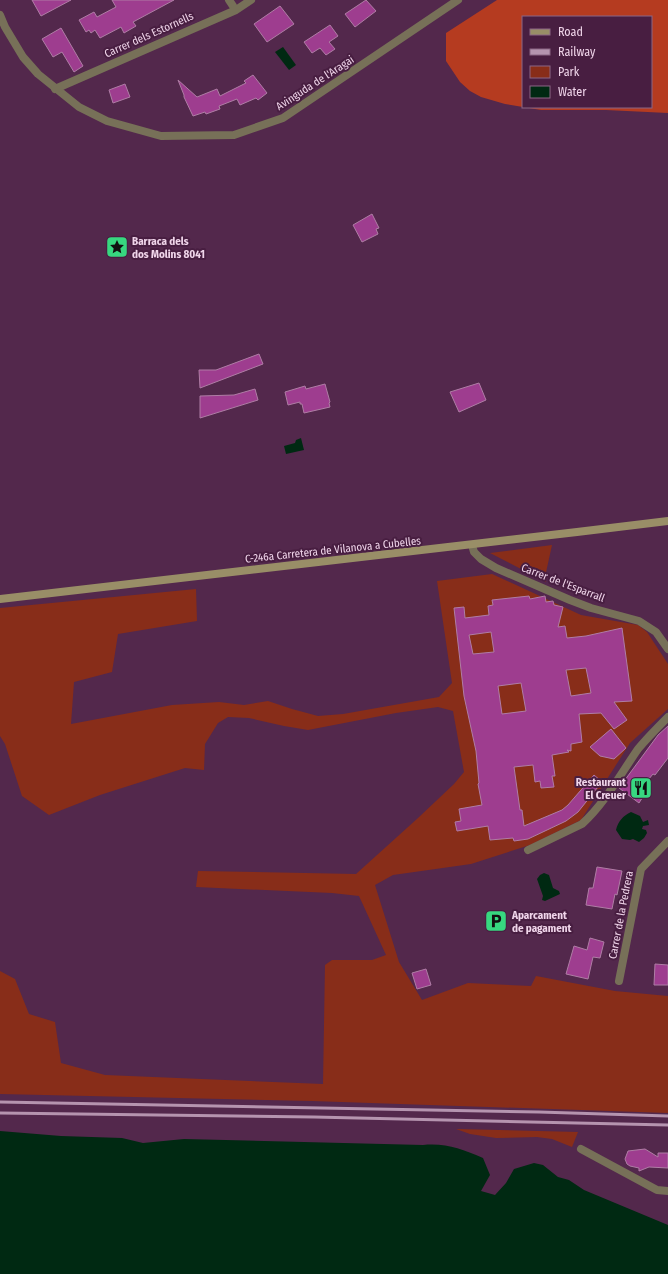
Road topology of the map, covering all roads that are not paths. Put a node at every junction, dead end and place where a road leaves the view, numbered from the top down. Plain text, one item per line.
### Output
1 (251, 0) edge
2 (458, 0) edge
3 (0, 15) edge
4 (56, 89) junction
5 (668, 521) edge
6 (472, 545) junction
7 (0, 599) edge
8 (668, 649) edge
9 (668, 717) edge
10 (668, 841) edge
11 (528, 850) dead end
12 (619, 981) dead end
13 (581, 1149) dead end
14 (668, 1191) edge

1 - 4 street, Carrer dels Estornells
2 - 4 street, Avinguda de l'Aragai
3 - 4 street, Avinguda de l'Aragai
5 - 6 main road, C-246a Carretera de Vilanova a Cubelles
6 - 7 main road, C-246a Carretera de Vilanova a Cubelles
6 - 8 street, Carrer de l'Esparrall
9 - 11 street
10 - 12 street, Carrer de la Pedrera
13 - 14 street

